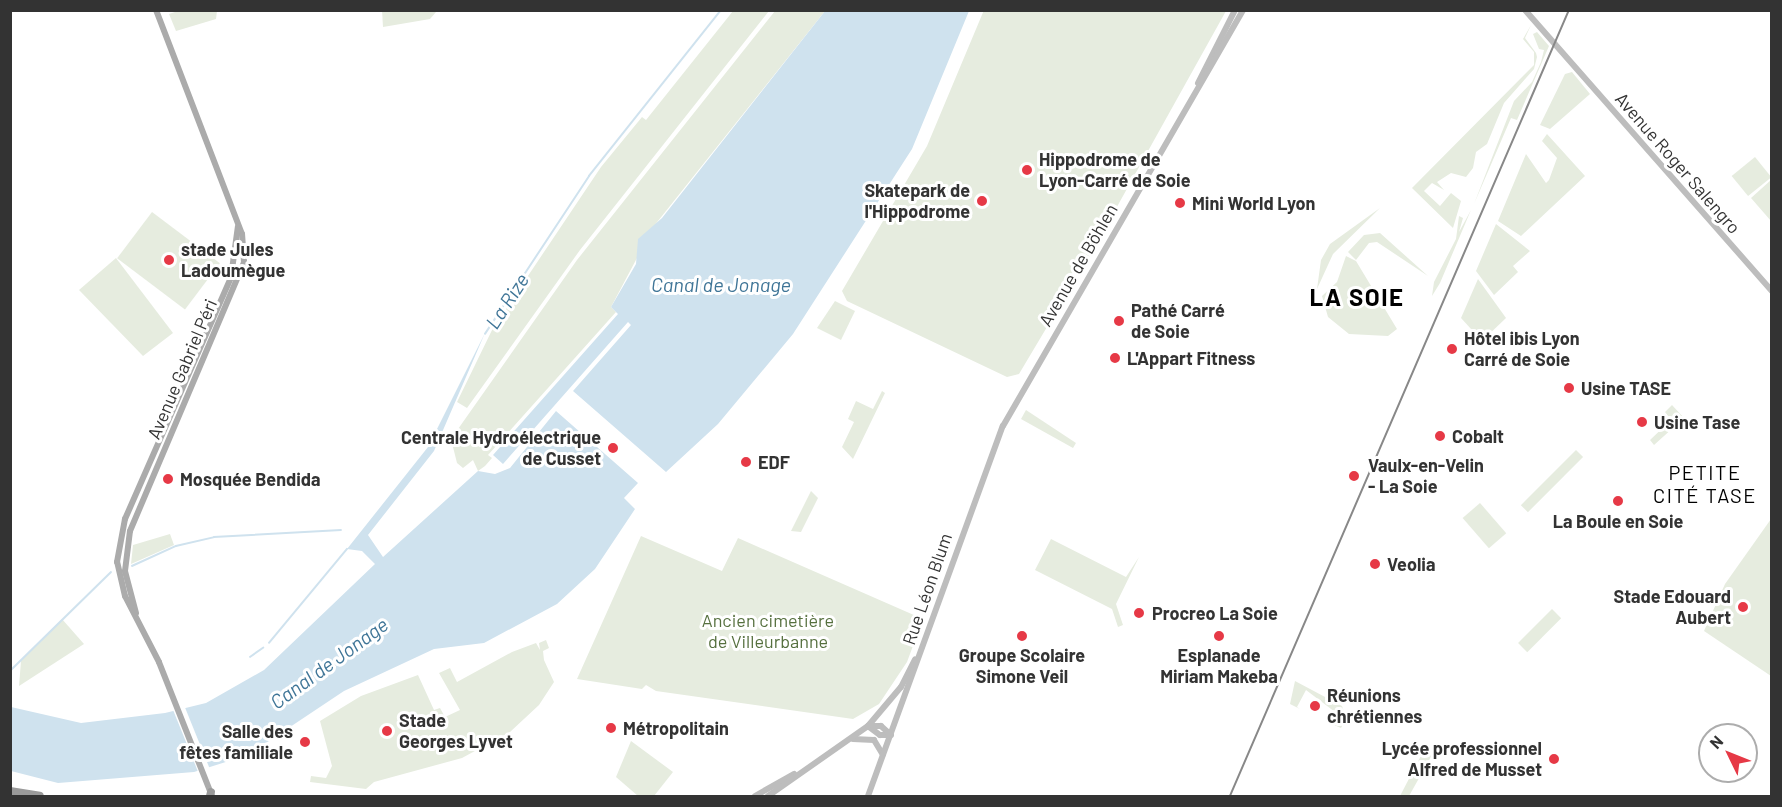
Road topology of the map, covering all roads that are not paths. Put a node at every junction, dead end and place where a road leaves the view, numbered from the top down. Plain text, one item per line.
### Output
1 (156, 10) edge
2 (1235, 10) edge
3 (1243, 10) edge
4 (1525, 10) edge
5 (1197, 87) junction
6 (238, 225) junction
7 (1772, 291) edge
8 (1019, 395) joint
9 (167, 423) junction
10 (161, 456) junction
11 (136, 613) junction
12 (925, 637) junction
13 (868, 726) junction
14 (891, 735) junction
15 (853, 739) junction
16 (883, 755) junction
17 (811, 766) junction
18 (10, 791) edge
19 (212, 793) edge
20 (40, 796) edge
21 (755, 796) edge
22 (768, 796) edge
23 (868, 796) edge

1 - 6 main road, Avenue Gabriel Péri
2 - 5 main road, Avenue de Böhlen
3 - 5 main road, Avenue de Böhlen
4 - 7 main road, Avenue Roger Salengro
5 - 8 main road, Avenue de Böhlen
6 - 9 main road, Avenue Gabriel Péri
6 - 10 main road, Avenue Gabriel Péri
8 - 12 main road, Rue Léon Blum
9 - 10 main road, Avenue Gabriel Péri
9 - 11 main road, Avenue Gabriel Péri
10 - 11 main road, Avenue Gabriel Péri
11 - 19 main road
12 - 13 main road
12 - 14 main road, Rue Léon Blum
13 - 14 main road
13 - 15 main road
14 - 16 main road, Rue Léon Blum
15 - 16 main road
15 - 17 main road
16 - 23 main road, Rue Léon Blum
17 - 21 main road
17 - 22 main road
18 - 20 highway

